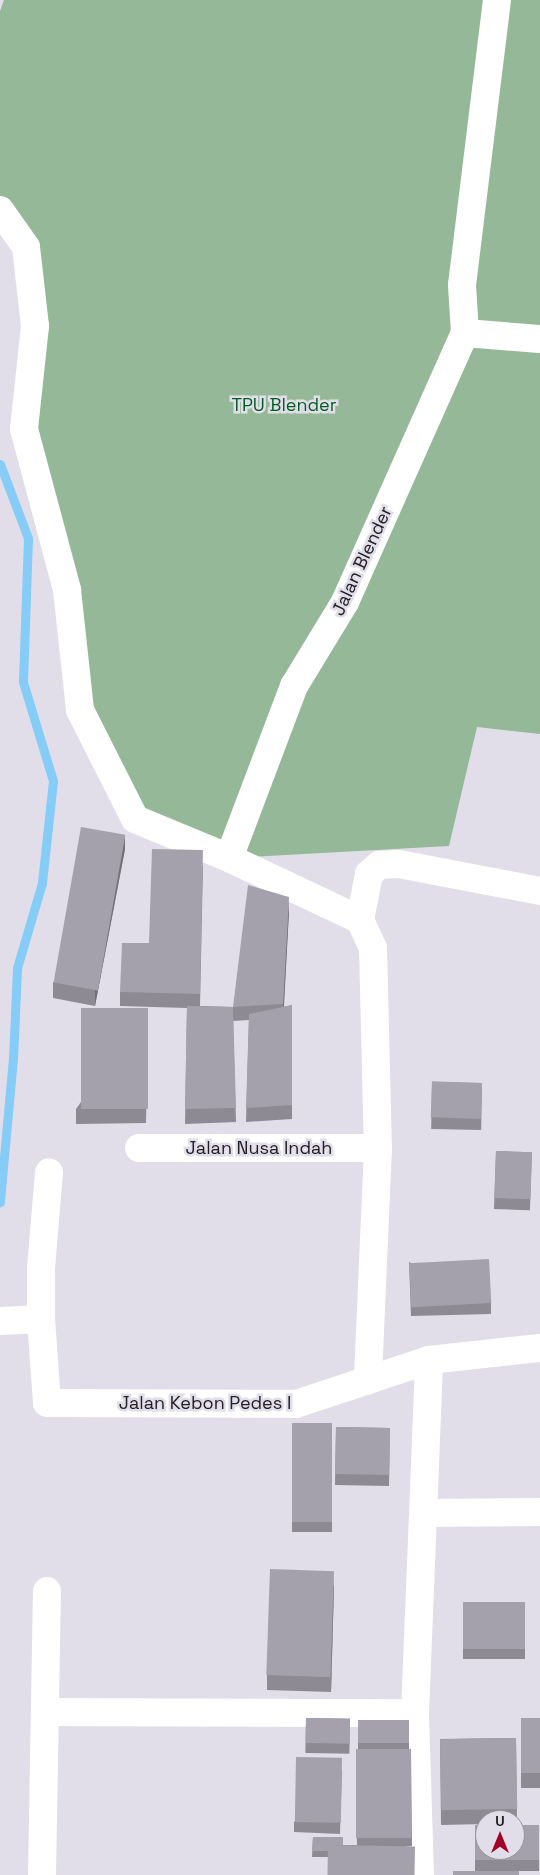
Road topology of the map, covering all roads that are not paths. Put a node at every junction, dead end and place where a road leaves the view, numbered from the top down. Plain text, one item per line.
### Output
1 (497, 0) edge
2 (0, 210) edge
3 (465, 333) junction
4 (540, 339) edge
5 (229, 858) junction
6 (540, 891) edge
7 (360, 920) junction
8 (139, 1148) dead end
9 (378, 1148) junction
10 (48, 1172) dead end
11 (41, 1320) junction
12 (1, 1321) edge
13 (540, 1348) edge
14 (429, 1360) junction
15 (368, 1381) junction
16 (540, 1512) edge
17 (423, 1513) junction
18 (47, 1591) dead end
19 (47, 1712) junction
20 (415, 1713) junction
21 (42, 1875) edge
22 (420, 1875) edge

1 - 3 street
2 - 5 street
3 - 4 street
3 - 5 street, Jalan Blender
5 - 7 street
6 - 7 street
7 - 9 street
8 - 9 street, Jalan Nusa Indah
9 - 15 street
10 - 11 street
11 - 12 street
11 - 15 street, Jalan Kebon Pedes I
13 - 14 street, Jalan Kebon Pedes I
14 - 15 street, Jalan Kebon Pedes I
14 - 17 street
16 - 17 street
17 - 20 street
18 - 19 street
19 - 20 street
19 - 21 street
20 - 22 street

